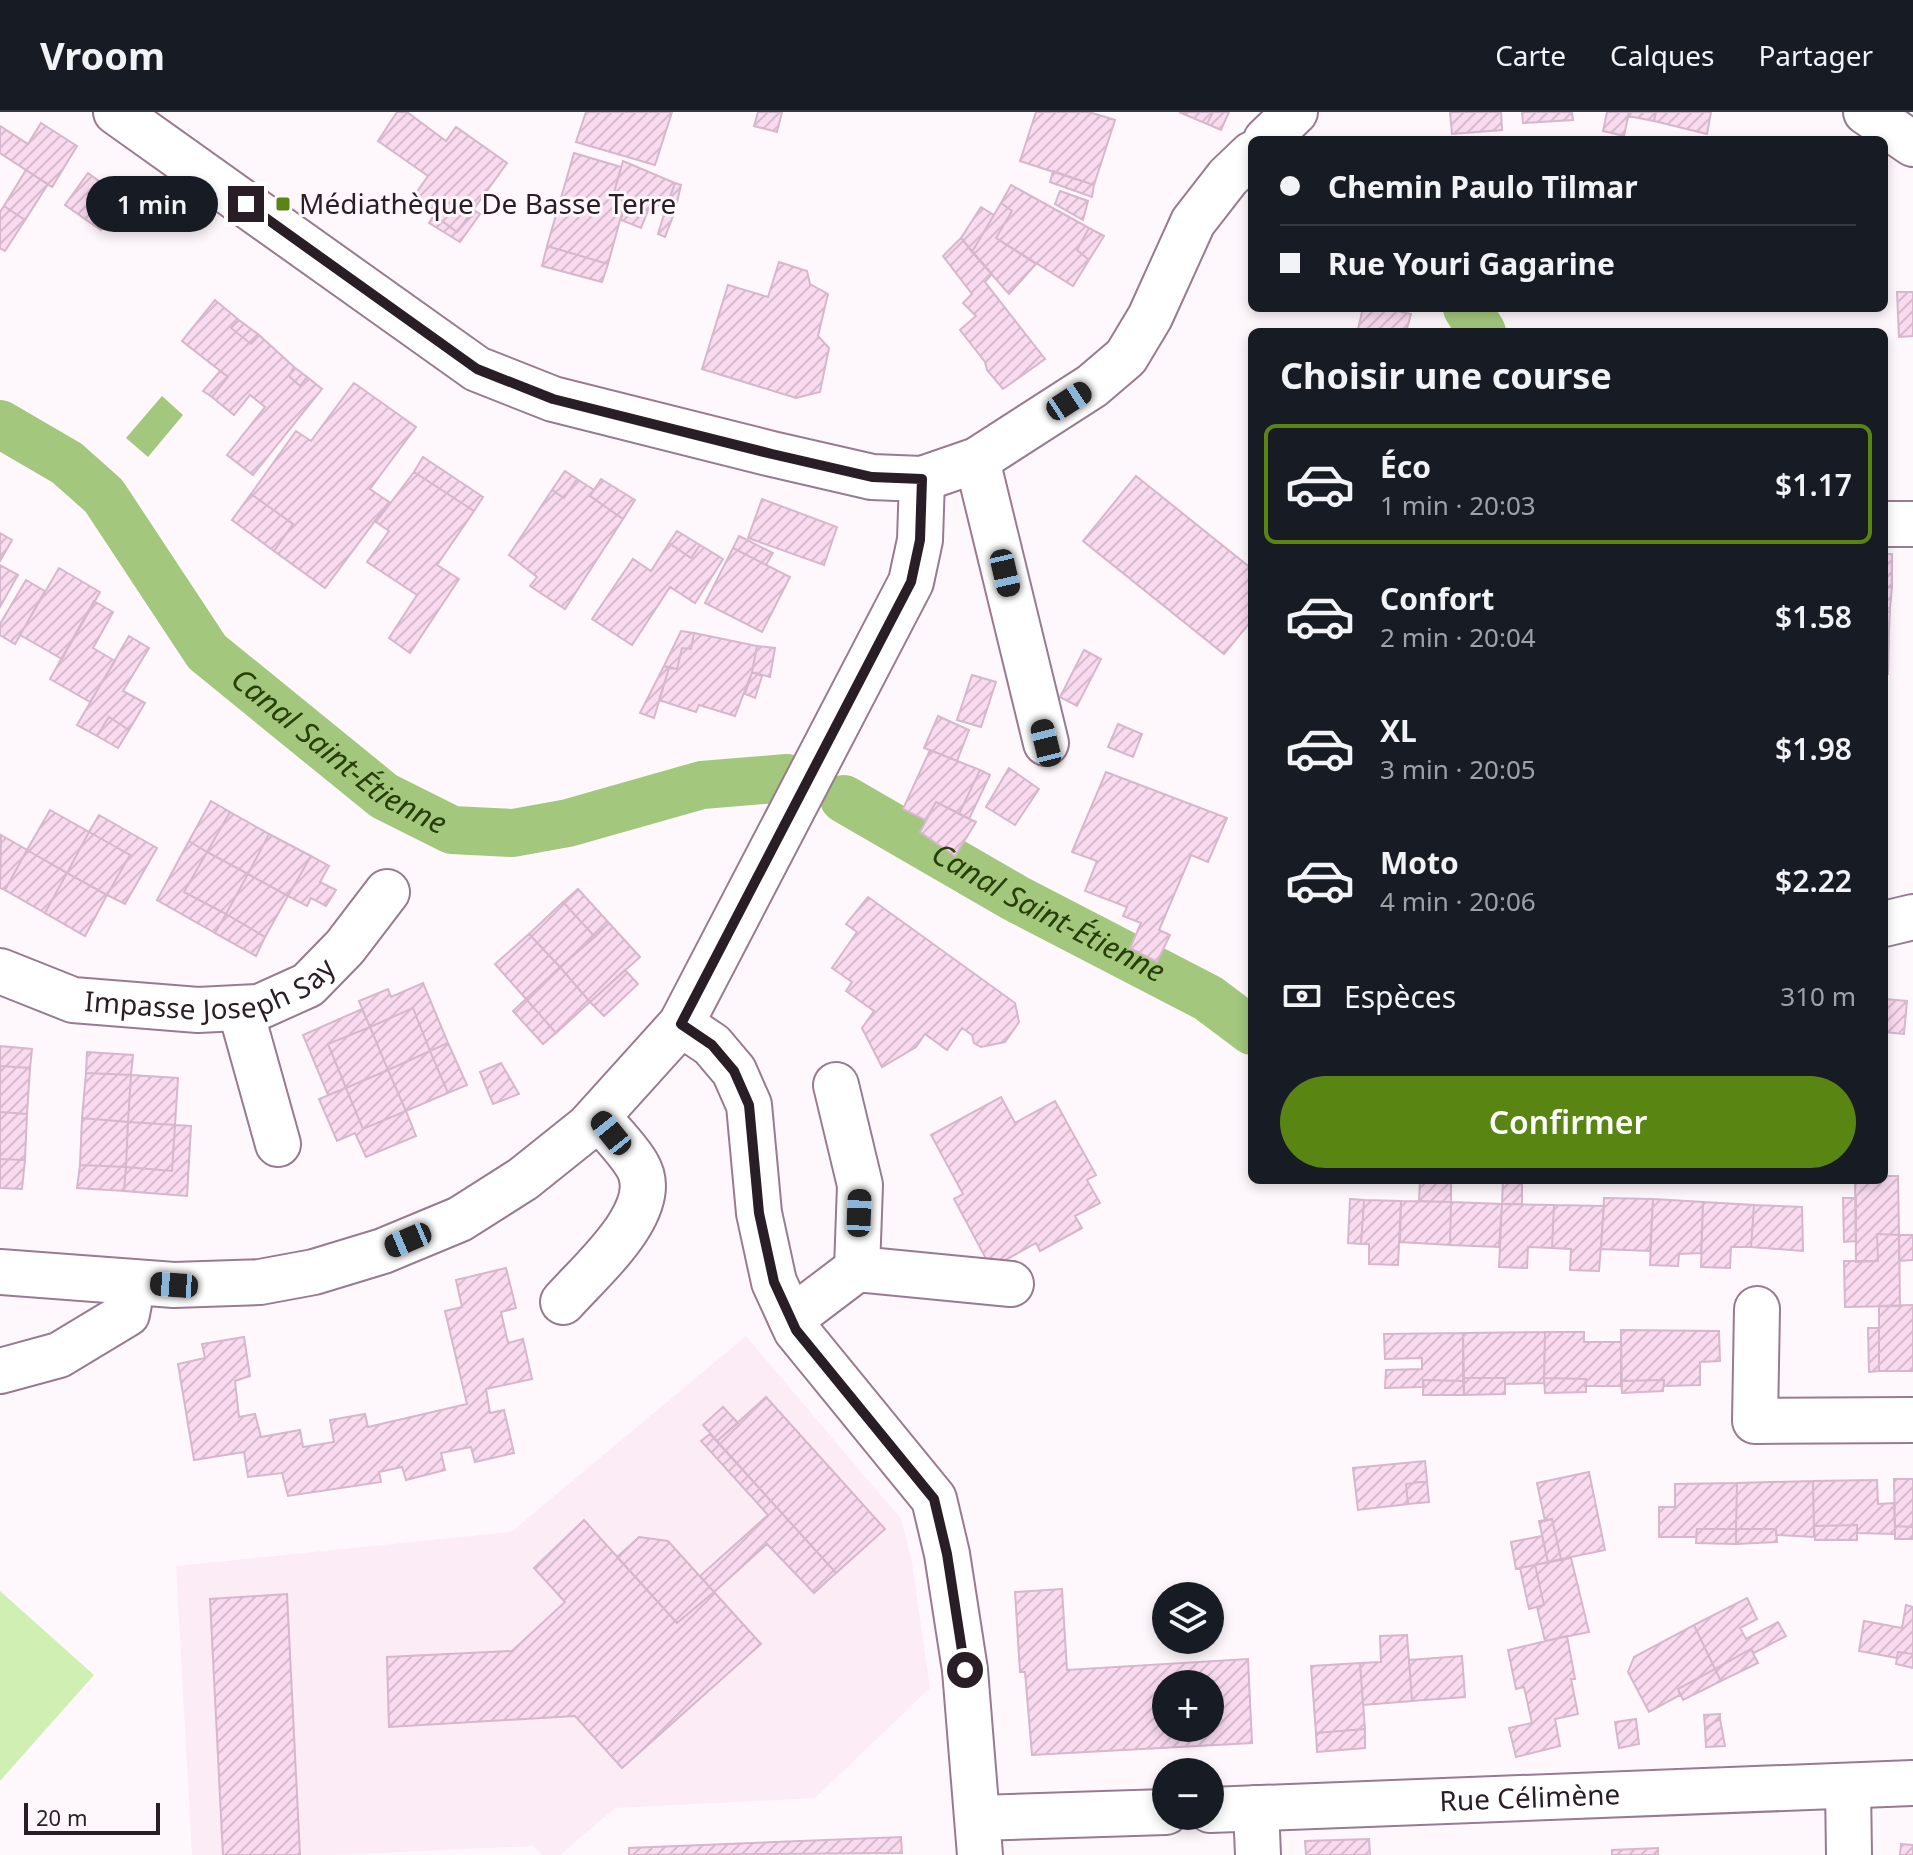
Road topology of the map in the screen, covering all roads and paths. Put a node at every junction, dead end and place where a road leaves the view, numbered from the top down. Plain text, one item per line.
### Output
1 (116, 112) edge
2 (1295, 112) edge
3 (1866, 112) edge
4 (1270, 136) edge
5 (1913, 144) edge
6 (1248, 158) edge
7 (977, 460) junction
8 (922, 479) junction
9 (1888, 524) edge
10 (1913, 524) edge
11 (1046, 743) dead end
12 (387, 892) dead end
13 (1913, 917) edge
14 (1888, 923) edge
15 (0, 971) edge
16 (240, 1008) junction
17 (681, 1024) junction
18 (836, 1085) dead end
19 (598, 1117) junction
20 (278, 1144) dead end
21 (857, 1269) junction
22 (0, 1272) edge
23 (133, 1282) junction
24 (1011, 1284) dead end
25 (563, 1302) dead end
26 (1757, 1309) dead end
27 (791, 1319) junction
28 (0, 1371) edge
29 (1913, 1420) edge
30 (1913, 1783) edge
31 (1848, 1786) junction
32 (1256, 1808) junction
33 (1224, 1809) edge
34 (1152, 1814) edge
35 (979, 1836) edge
36 (1258, 1855) edge
37 (1849, 1855) edge

1 - 8 street
2 - 4 street
3 - 5 street
6 - 7 street
7 - 8 street
7 - 11 street
8 - 17 street
9 - 10 street
12 - 16 street, Impasse Joseph Say
13 - 14 street
15 - 16 street, Impasse Joseph Say
16 - 20 street
17 - 19 street
17 - 27 street
18 - 21 street
19 - 23 street
19 - 25 street
21 - 24 street
21 - 27 street
22 - 23 street
23 - 28 street
26 - 29 street
27 - 35 street
30 - 31 street, Rue Célimène
31 - 32 street, Rue Célimène
31 - 37 street
32 - 33 street, Rue Célimène
32 - 36 street
34 - 35 street

